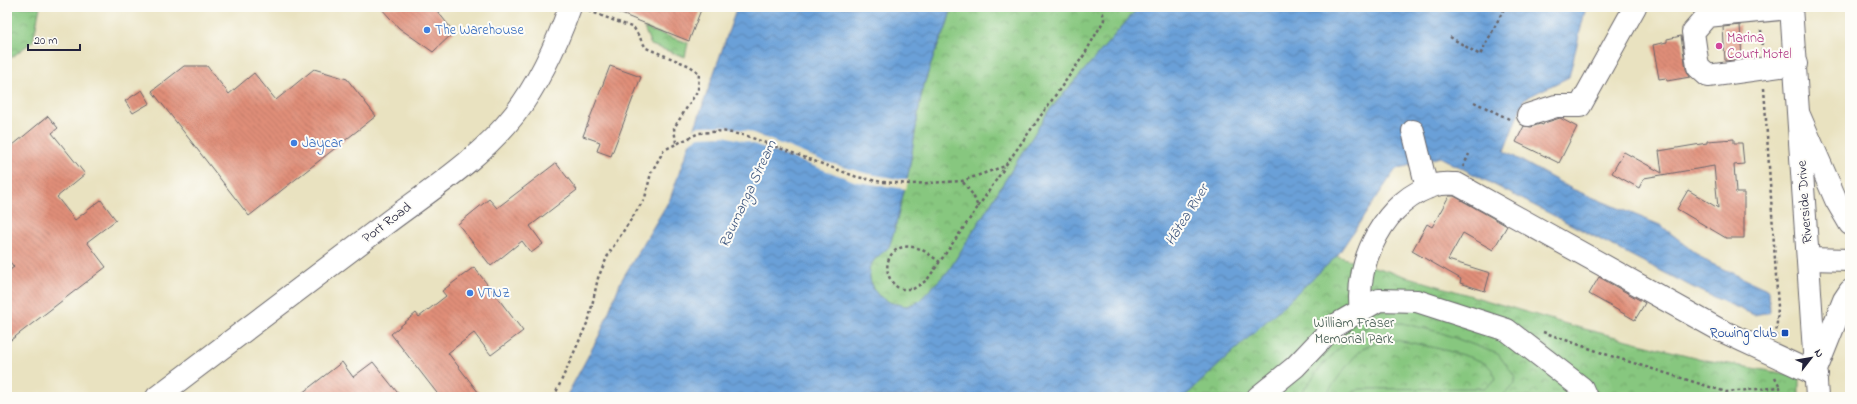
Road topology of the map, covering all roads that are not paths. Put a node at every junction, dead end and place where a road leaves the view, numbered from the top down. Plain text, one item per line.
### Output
1 (1635, 7) edge
2 (1791, 7) edge
3 (577, 8) edge
4 (1796, 64) junction
5 (1799, 114) junction
6 (1521, 119) road end
7 (1413, 131) dead end
8 (1428, 188) junction
9 (1850, 224) edge
10 (1809, 259) junction
11 (1850, 260) edge
12 (1850, 291) edge
13 (1361, 310) junction
14 (1817, 373) junction
15 (157, 397) edge
16 (1258, 397) edge
17 (1586, 397) edge
18 (1817, 397) edge

1 - 6 main road
2 - 4 main road, Riverside Drive
2 - 4 main road
3 - 15 main road, Port Road
4 - 5 main road, Riverside Drive
5 - 9 main road
5 - 10 main road, Riverside Drive
7 - 8 main road
8 - 13 main road
8 - 14 main road
10 - 11 main road
10 - 14 main road, Riverside Drive
12 - 14 main road
13 - 16 main road
13 - 17 main road
14 - 18 main road, Riverside Drive

